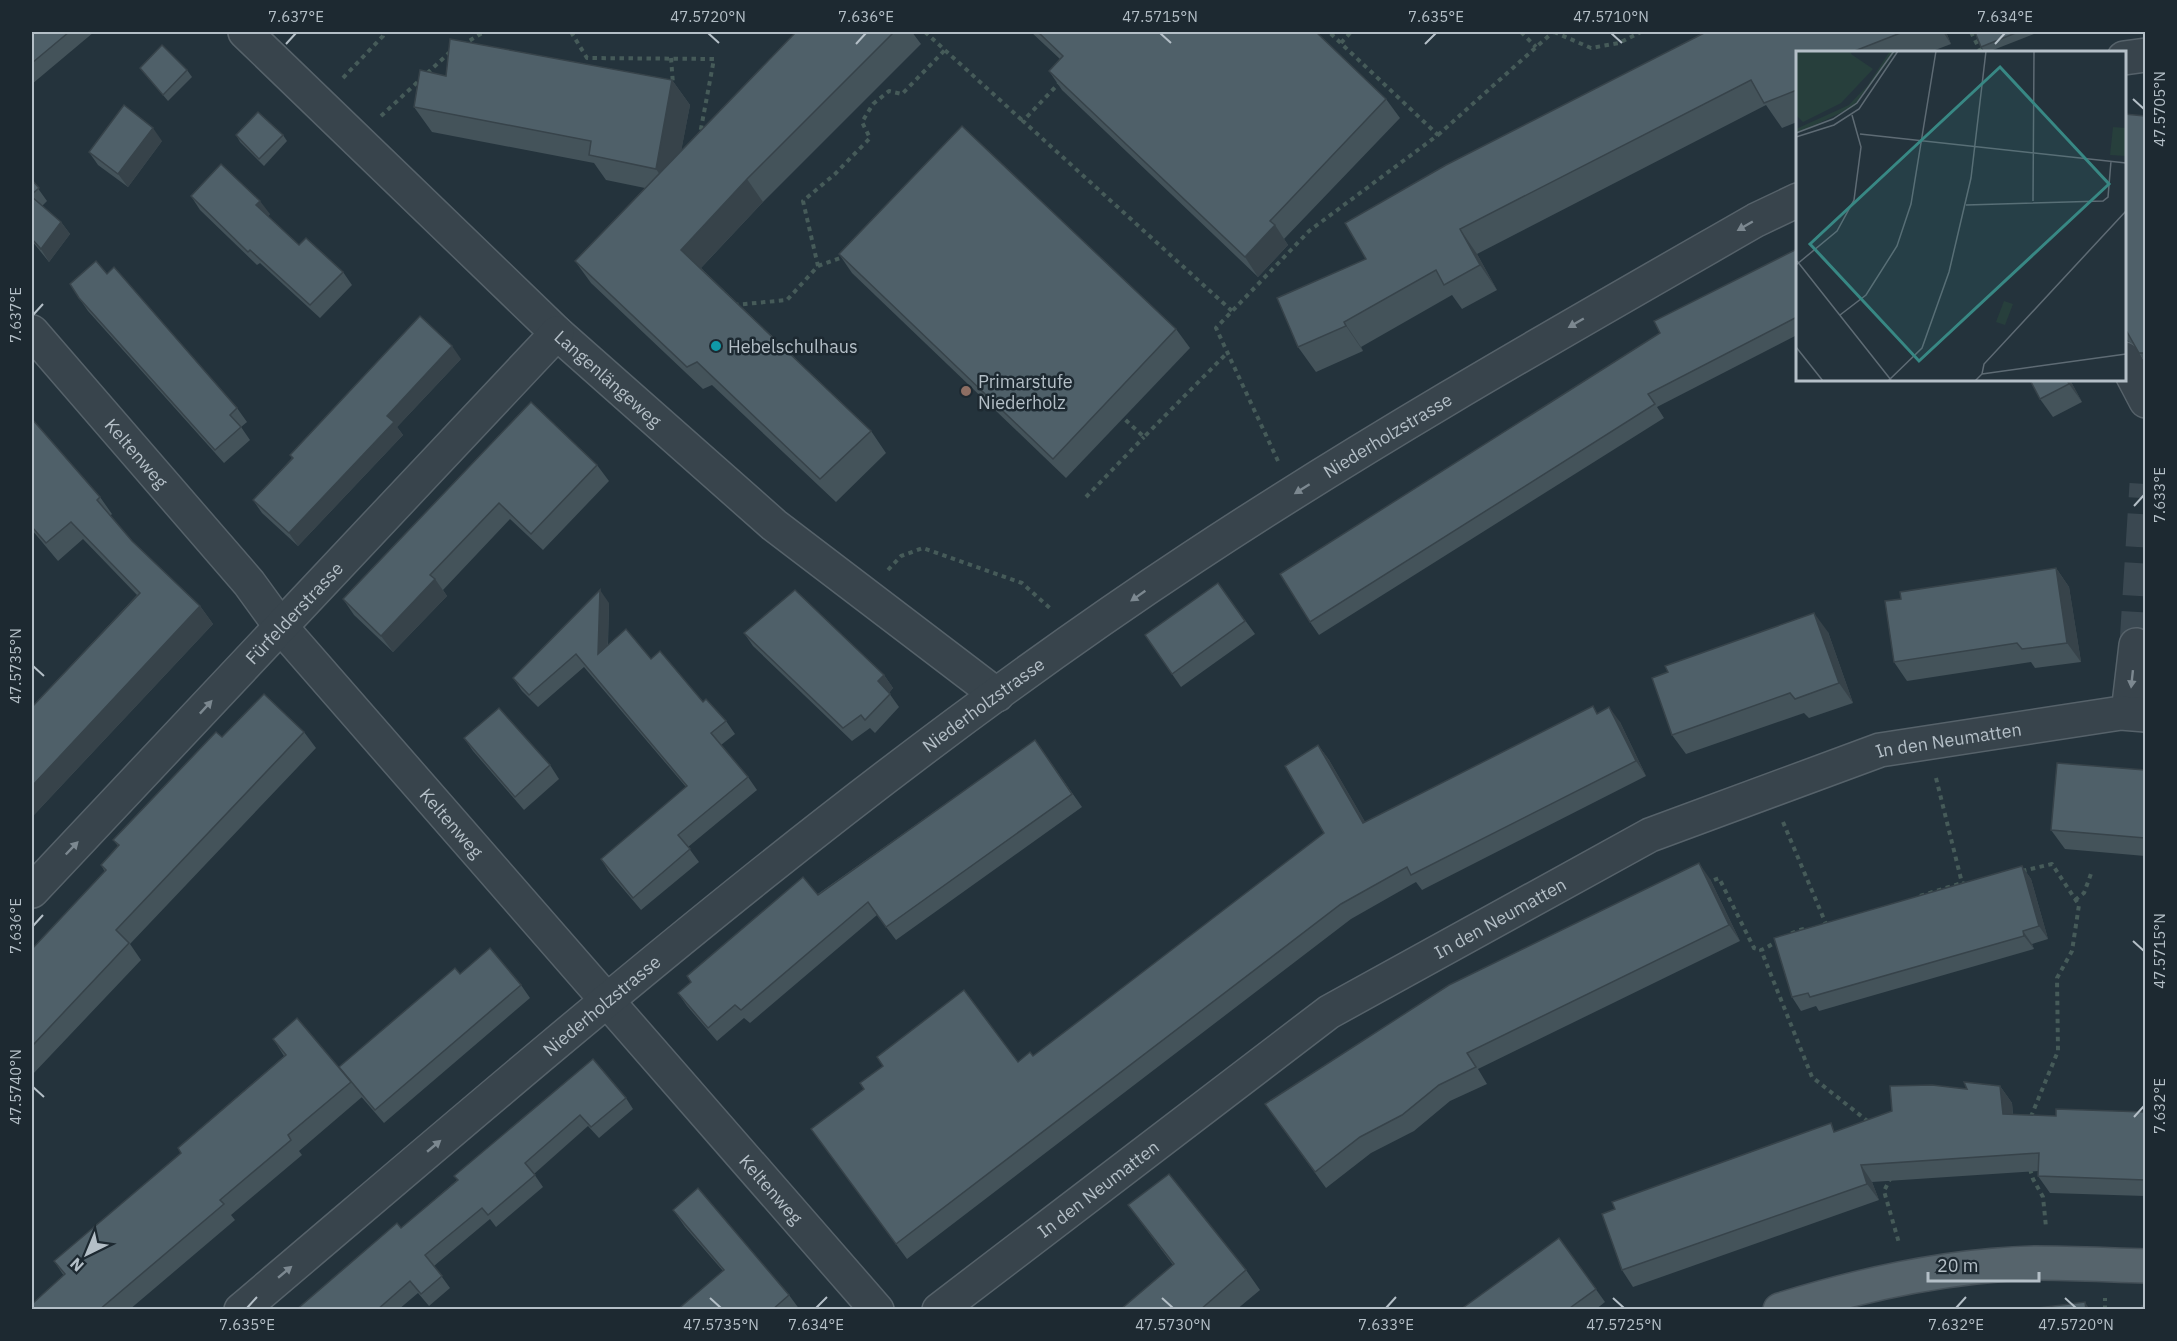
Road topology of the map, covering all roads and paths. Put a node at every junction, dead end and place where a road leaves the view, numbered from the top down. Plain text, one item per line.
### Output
1 (245, 32) edge
2 (384, 32) edge
3 (484, 32) edge
4 (571, 32) edge
5 (924, 32) edge
6 (1329, 32) edge
7 (1351, 32) edge
8 (1521, 32) edge
9 (1554, 32) edge
10 (1641, 32) edge
11 (1971, 32) edge
12 (1341, 43) junction
13 (1536, 47) junction
14 (945, 50) junction
15 (1980, 51) edge
16 (2145, 55) edge
17 (671, 58) junction
18 (2126, 58) edge
19 (1069, 73) edge
20 (669, 91) edge
21 (319, 103) junction
22 (1023, 122) junction
23 (1438, 135) junction
24 (356, 138) junction
25 (699, 139) edge
26 (1796, 200) edge
27 (848, 255) edge
28 (818, 266) junction
29 (732, 306) edge
30 (1232, 311) junction
31 (32, 332) edge
32 (557, 333) junction
33 (1227, 352) junction
34 (2126, 363) edge
35 (2145, 401) edge
36 (1118, 413) edge
37 (1144, 438) junction
38 (1294, 495) junction
39 (1086, 497) dead end
40 (889, 569) dead end
41 (281, 627) junction
42 (1077, 639) junction
43 (2136, 645) tunnel mouth
44 (997, 695) junction
45 (2137, 714) edge
46 (1927, 743) junction
47 (1770, 791) junction
48 (2092, 871) dead end
49 (2018, 872) edge
50 (1714, 880) dead end
51 (1974, 882) edge
52 (1962, 883) junction
53 (32, 891) edge
54 (1916, 897) edge
55 (2075, 900) junction
56 (1837, 921) edge
57 (1825, 925) junction
58 (1761, 950) junction
59 (607, 1000) junction
60 (1873, 1126) edge
61 (2030, 1128) edge
62 (2029, 1162) edge
63 (1895, 1167) edge
64 (2049, 1264) junction
65 (2145, 1266) edge
66 (1909, 1277) junction
67 (241, 1310) edge
68 (877, 1310) edge
69 (939, 1310) edge
70 (1780, 1310) edge

1 - 21 street, Langenlängeweg
2 - 21 path
3 - 24 path
4 - 17 path
5 - 14 path
6 - 12 path
7 - 12 path
8 - 13 path
9 - 10 path
9 - 13 path
11 - 15 path
12 - 23 path
13 - 23 path
14 - 22 path
14 - 28 path
16 - 18 street
17 - 20 path
17 - 25 path
19 - 22 path
21 - 24 street, Langenlängeweg
22 - 30 path
23 - 30 path
24 - 32 street, Langenlängeweg
26 -> 38 street, Niederholzstrasse
27 - 28 path
28 - 29 path
30 - 33 path
31 - 41 street, Keltenweg
32 - 41 street, Fürfelderstrasse
32 - 44 street, Langenlängeweg
33 - 37 path
33 - 38 path
34 - 35 street
36 - 37 path
37 - 39 path
38 -> 42 street, Niederholzstrasse
40 - 42 path
53 -> 41 street, Fürfelderstrasse
41 - 59 street, Keltenweg
42 - 44 street, Niederholzstrasse
43 -> 45 street
44 - 59 street, Niederholzstrasse
45 - 46 street, In den Neumatten
46 - 47 street, In den Neumatten
46 - 52 path
47 - 57 path
47 - 69 street, In den Neumatten
48 - 55 path
49 - 55 path
50 - 58 path
51 - 52 path
52 - 54 path
55 - 61 path
56 - 57 path
57 - 58 path
58 - 60 path
67 -> 59 street, Niederholzstrasse
59 - 68 street, Keltenweg
62 - 64 path
63 - 66 path
64 - 65 main road
64 - 66 main road
66 - 70 main road

